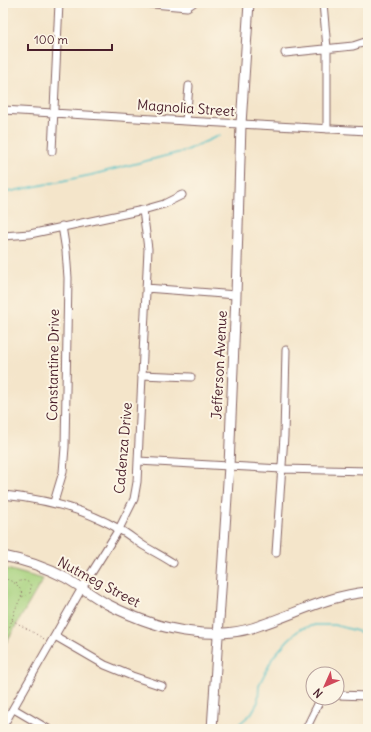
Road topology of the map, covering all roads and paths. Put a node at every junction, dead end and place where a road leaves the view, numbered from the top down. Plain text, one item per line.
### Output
1 (59, 3) edge
2 (142, 3) edge
3 (193, 3) edge
4 (249, 3) edge
5 (322, 3) edge
6 (368, 41) edge
7 (327, 48) junction
8 (285, 53) dead end
9 (189, 86) dead end
10 (3, 110) edge
11 (54, 113) junction
12 (186, 121) junction
13 (241, 124) junction
14 (327, 129) junction
15 (368, 131) edge
16 (52, 151) dead end
17 (182, 195) dead end
18 (143, 210) junction
19 (62, 226) junction
20 (3, 236) edge
21 (146, 288) junction
22 (236, 295) junction
23 (286, 350) dead end
24 (141, 376) junction
25 (191, 376) dead end
26 (138, 461) junction
27 (229, 466) junction
28 (282, 469) junction
29 (368, 471) edge
30 (3, 495) edge
31 (54, 502) junction
32 (119, 529) junction
33 (276, 553) dead end
34 (3, 556) edge
35 (173, 563) dead end
36 (3, 578) edge
37 (16, 584) junction
38 (82, 588) junction
39 (368, 592) edge
40 (21, 597) junction
41 (12, 620) junction
42 (219, 633) junction
43 (3, 636) edge
44 (53, 640) junction
45 (162, 686) dead end
46 (345, 695) edge
47 (368, 696) edge
48 (317, 706) edge
49 (14, 709) junction
50 (3, 726) edge
51 (48, 729) edge
52 (212, 729) edge
53 (306, 729) edge

1 - 11 street
2 - 3 street
4 - 13 main road, Jefferson Avenue
5 - 7 street
6 - 7 street
7 - 8 street
7 - 14 street
9 - 12 street
10 - 11 street, Magnolia Street
11 - 12 street, Magnolia Street
11 - 16 street
12 - 13 street, Magnolia Street
13 - 14 street, Magnolia Street
13 - 22 main road, Jefferson Avenue
14 - 15 street, Magnolia Street
17 - 18 street
18 - 19 street
18 - 21 street, Cadenza Drive
19 - 20 street
19 - 31 street, Constantine Drive
21 - 22 street
21 - 24 street, Cadenza Drive
22 - 27 main road, Jefferson Avenue
23 - 28 street
24 - 25 street
24 - 26 street, Cadenza Drive
26 - 27 street
26 - 32 street, Cadenza Drive
27 - 28 street
27 - 42 main road, Jefferson Avenue
28 - 29 street
28 - 33 street
30 - 31 street
31 - 32 street
32 - 35 street
32 - 38 street, Cadenza Drive
34 - 38 main road, Nutmeg Street
36 - 37 path
37 - 40 path
37 - 40 path
38 - 42 main road, Nutmeg Street
38 - 44 street, Cadenza Drive
39 - 42 main road, Nutmeg Street
40 - 41 path
41 - 43 path
41 - 44 path
42 - 52 main road, Jefferson Avenue
44 - 45 street
44 - 49 street, Cadenza Drive
46 - 47 street
48 - 53 street
49 - 50 street, Cadenza Drive
49 - 51 street

